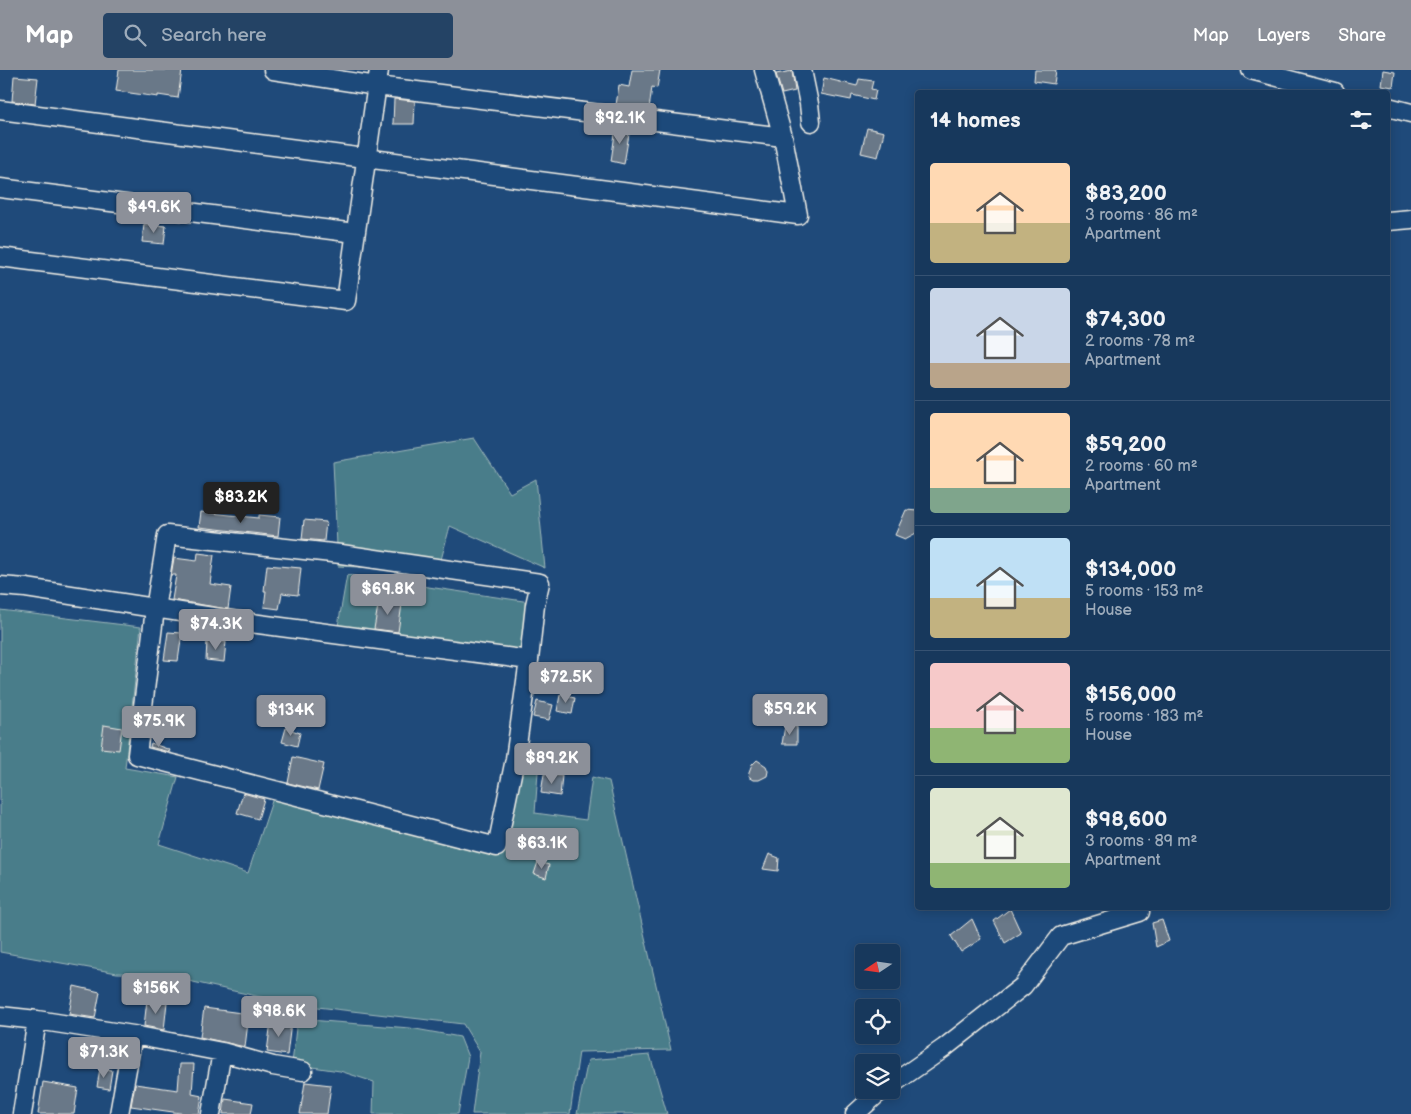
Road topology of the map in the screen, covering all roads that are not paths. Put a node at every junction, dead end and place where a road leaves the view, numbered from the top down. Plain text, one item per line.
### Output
1 (764, 70) edge
2 (802, 70) edge
3 (1251, 70) edge
4 (282, 71) edge
5 (378, 78) edge
6 (1327, 90) edge
7 (1390, 108) edge
8 (0, 110) edge
9 (1411, 113) edge
10 (811, 122) dead end
11 (783, 138) junction
12 (367, 158) junction
13 (0, 188) edge
14 (1411, 219) edge
15 (1390, 221) edge
16 (355, 233) junction
17 (0, 257) edge
18 (0, 586) edge
19 (155, 608) junction
20 (529, 660) junction
21 (1140, 912) dead end
22 (0, 1016) edge
23 (37, 1020) junction
24 (132, 1035) junction
25 (222, 1052) junction
26 (303, 1071) dead end
27 (900, 1079) edge
28 (872, 1099) edge
29 (22, 1114) edge
30 (120, 1114) edge
31 (212, 1114) edge
32 (855, 1114) edge

1 - 11 street
2 - 10 street
3 - 6 street
4 - 5 street
5 - 11 street
5 - 12 street
7 - 9 street
8 - 12 street
11 - 12 street
12 - 16 street
13 - 16 street
14 - 15 street
16 - 17 street
18 - 19 street
19 - 20 street
19 - 20 street
19 - 20 street
21 - 27 street
22 - 23 street
23 - 24 street
23 - 29 street
24 - 25 street
24 - 30 street
25 - 26 street
25 - 31 street
28 - 32 street

